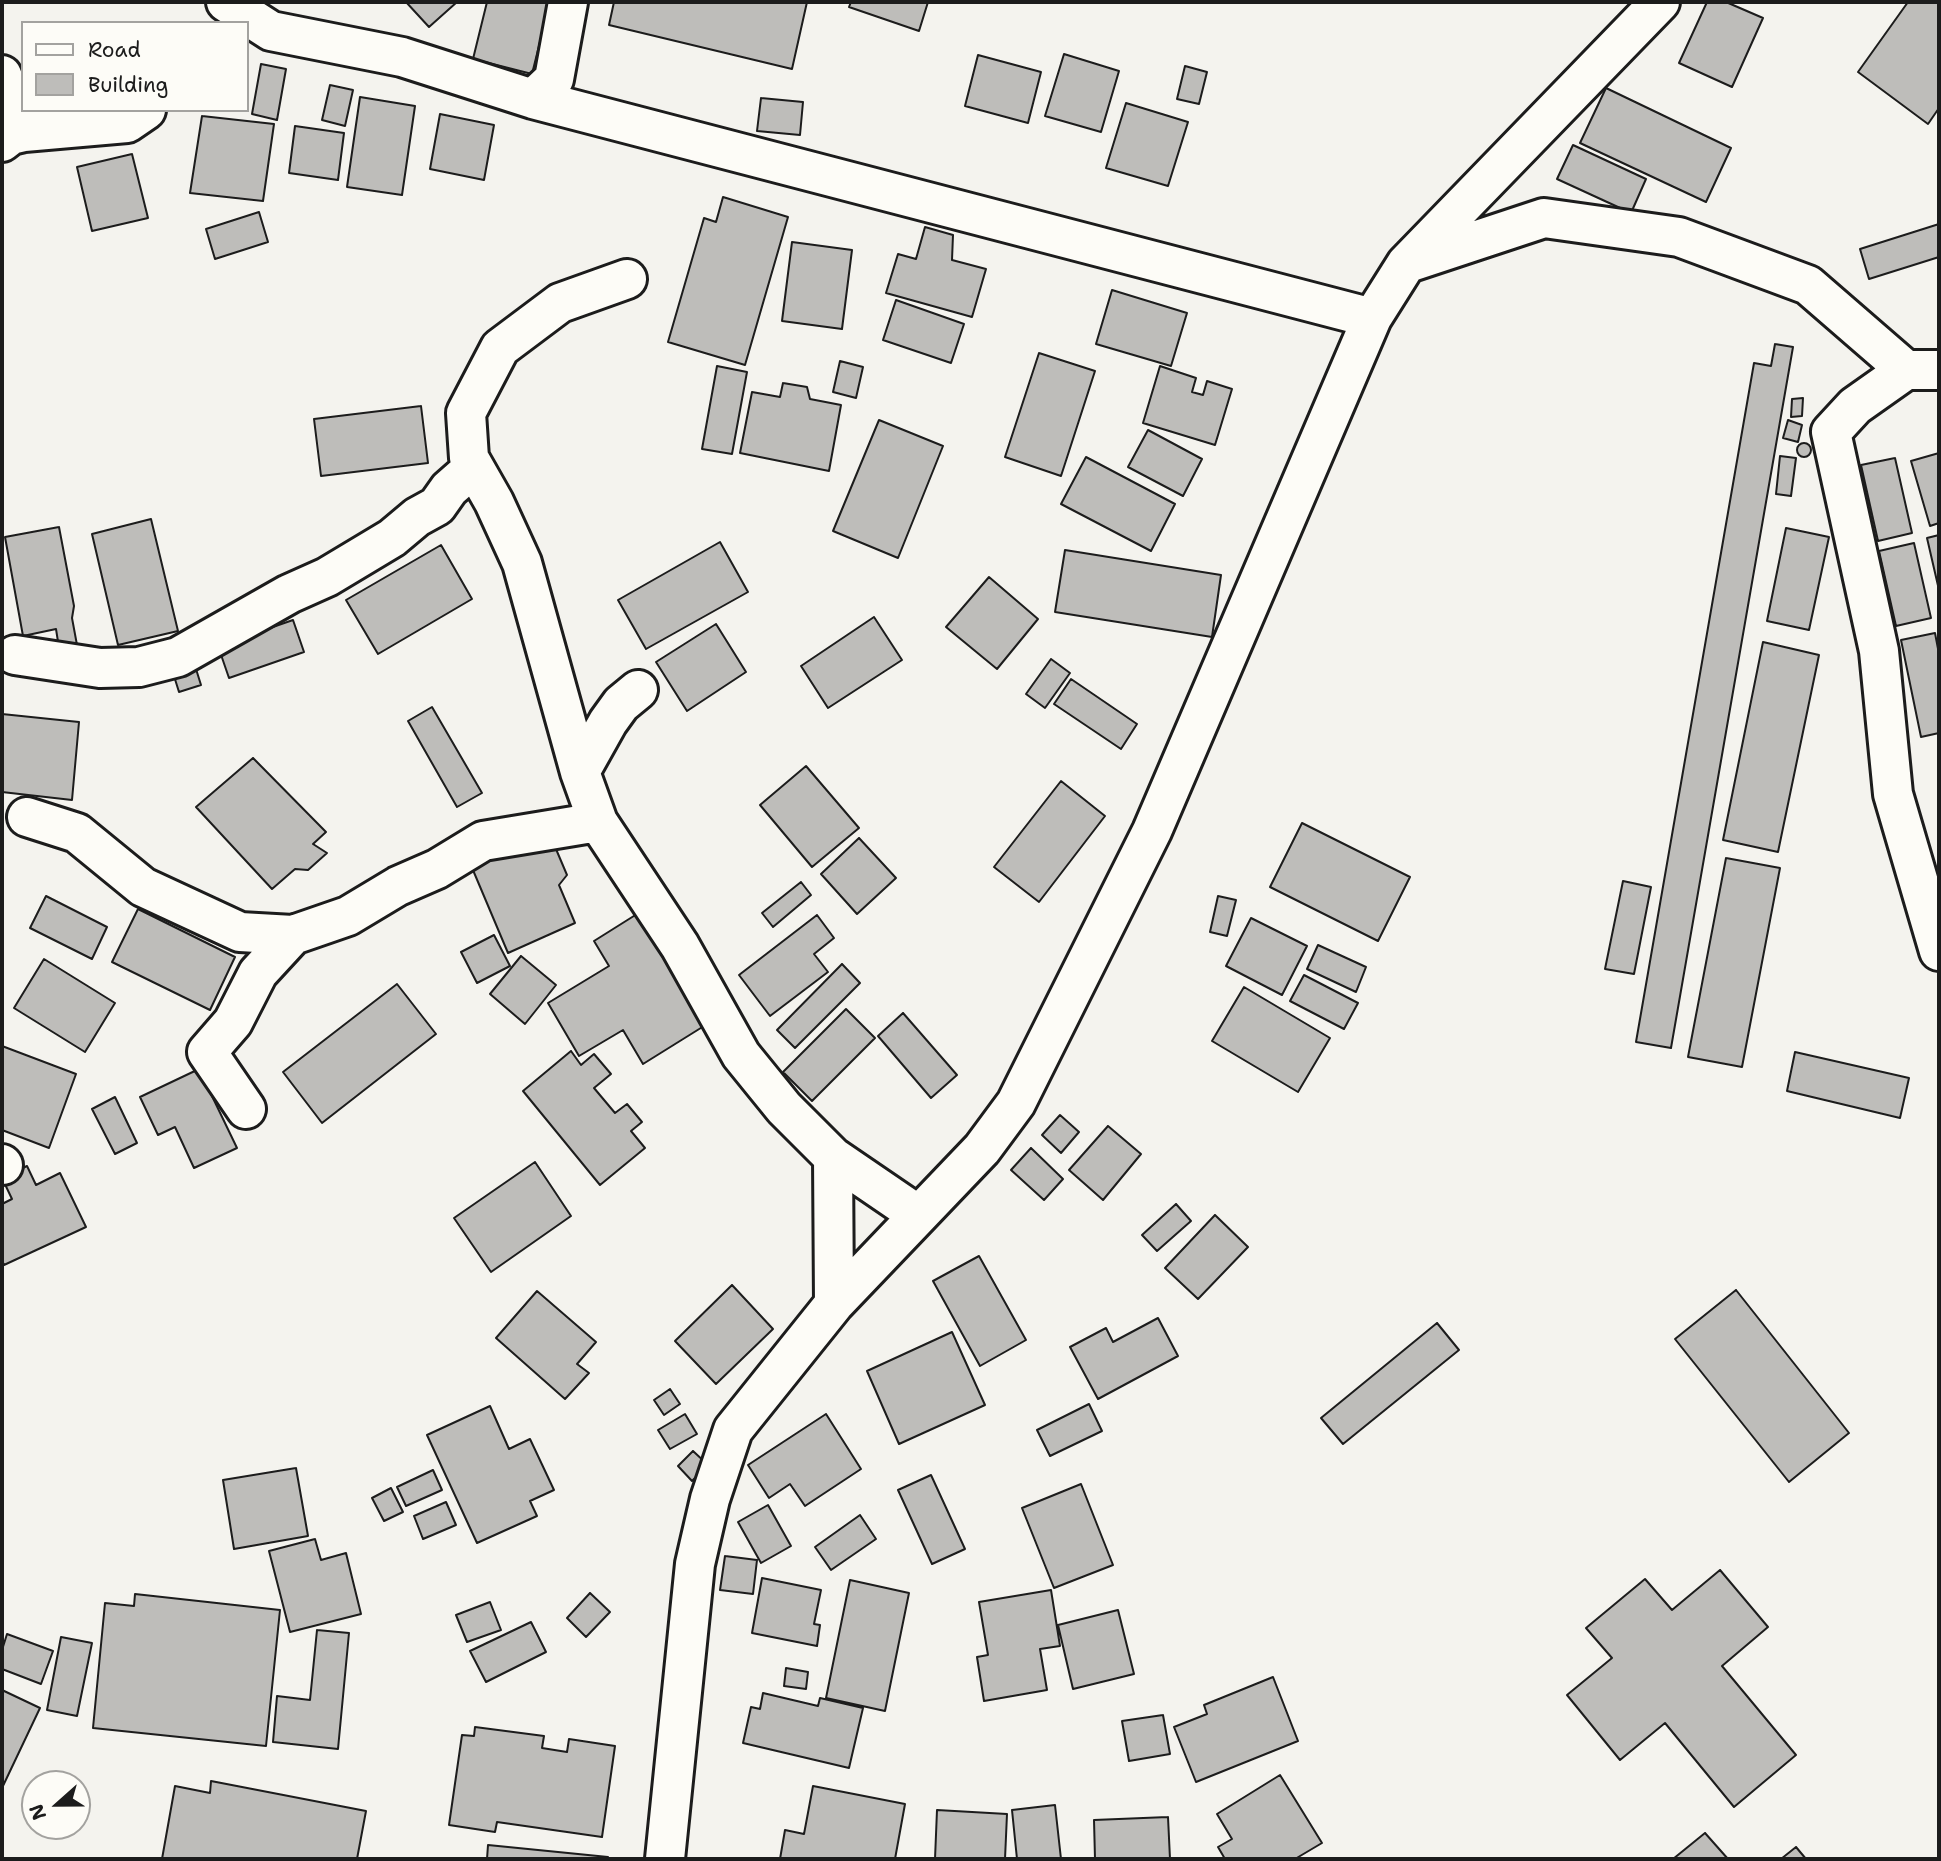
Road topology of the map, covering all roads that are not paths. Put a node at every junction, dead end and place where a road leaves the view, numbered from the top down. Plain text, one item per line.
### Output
1 (226, 2) edge
2 (568, 2) edge
3 (1660, 2) edge
4 (246, 21) edge
5 (259, 33) edge
6 (2, 75) edge
7 (533, 99) junction
8 (143, 112) edge
9 (13, 137) edge
10 (1406, 264) junction
11 (627, 279) dead end
12 (1372, 318) junction
13 (1922, 370) edge
14 (474, 467) junction
15 (15, 655) dead end
16 (638, 690) dead end
17 (580, 772) junction
18 (27, 817) dead end
19 (598, 822) junction
20 (293, 935) junction
21 (1939, 951) edge
22 (246, 1110) dead end
23 (833, 1157) junction
24 (918, 1215) junction
25 (834, 1304) junction
26 (665, 1859) edge

1 - 4 street
2 - 7 street
3 - 10 street
5 - 7 street
6 - 9 street
7 - 12 street
8 - 9 street
10 - 12 street
10 - 13 street
11 - 14 street
12 - 24 street
13 - 21 street
14 - 15 street
14 - 17 street
16 - 17 street
17 - 19 street
18 - 20 street
19 - 20 street
19 - 23 street
20 - 22 street
23 - 24 street
23 - 25 street
24 - 25 street
25 - 26 street

